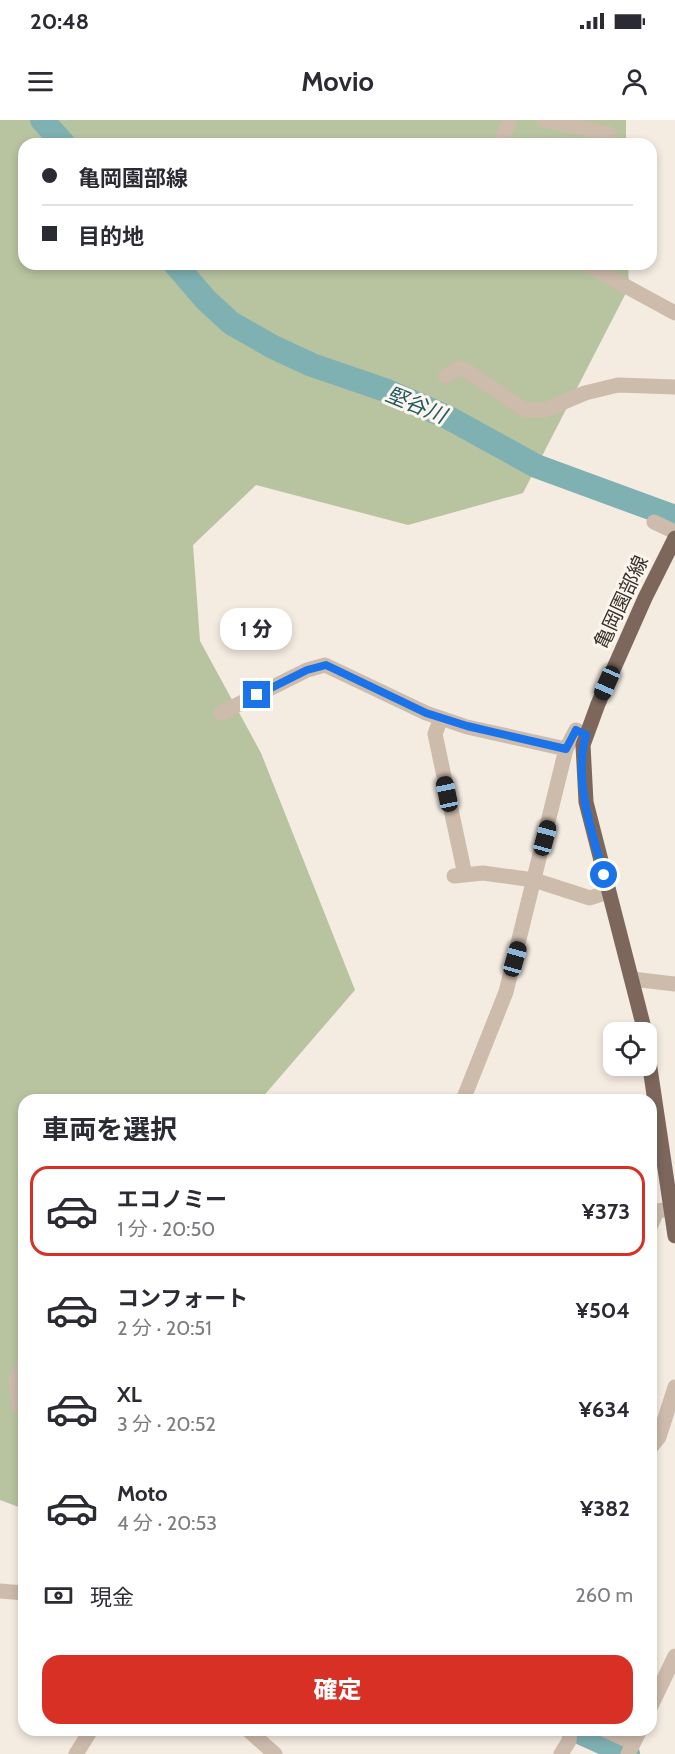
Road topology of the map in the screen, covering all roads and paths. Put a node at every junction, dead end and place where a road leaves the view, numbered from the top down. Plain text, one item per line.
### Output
1 (510, 120) edge
2 (544, 120) edge
3 (610, 133) edge
4 (502, 138) edge
5 (596, 270) edge
6 (675, 313) edge
7 (446, 376) dead end
8 (675, 387) edge
9 (654, 522) dead end
10 (675, 532) edge
11 (675, 538) edge
12 (221, 713) dead end
13 (441, 718) junction
14 (586, 735) junction
15 (566, 749) junction
16 (534, 880) junction
17 (608, 892) junction
18 (632, 979) junction
19 (675, 984) edge
20 (643, 1022) edge
21 (651, 1076) edge
22 (466, 1094) edge
23 (654, 1094) edge
24 (657, 1115) edge
25 (671, 1209) junction
26 (657, 1211) edge
27 (675, 1236) edge
28 (18, 1375) edge
29 (675, 1387) edge
30 (18, 1398) edge
31 (657, 1438) edge
32 (0, 1591) edge
33 (18, 1592) edge
34 (675, 1656) edge
35 (657, 1694) edge
36 (87, 1736) edge
37 (255, 1736) edge
38 (569, 1736) edge
39 (620, 1736) edge
40 (634, 1742) edge
41 (76, 1754) edge
42 (275, 1754) edge
43 (561, 1754) edge

1 - 4 street
2 - 3 street
5 - 6 street
7 - 8 street
9 - 10 street
11 - 14 main road, 亀岡園部線
12 - 13 street
13 - 15 street
13 - 16 street
14 - 15 street
14 - 17 main road, 亀岡園部線
15 - 16 street
16 - 17 street
16 - 22 street
17 - 18 main road, 亀岡園部線
18 - 19 street
18 - 20 main road, 亀岡園部線
21 - 23 main road
24 - 25 main road
25 - 26 street
25 - 27 main road
28 - 30 street
29 - 31 street
32 - 33 street
34 - 35 street
36 - 41 street
37 - 42 street
38 - 43 street
39 - 40 street

